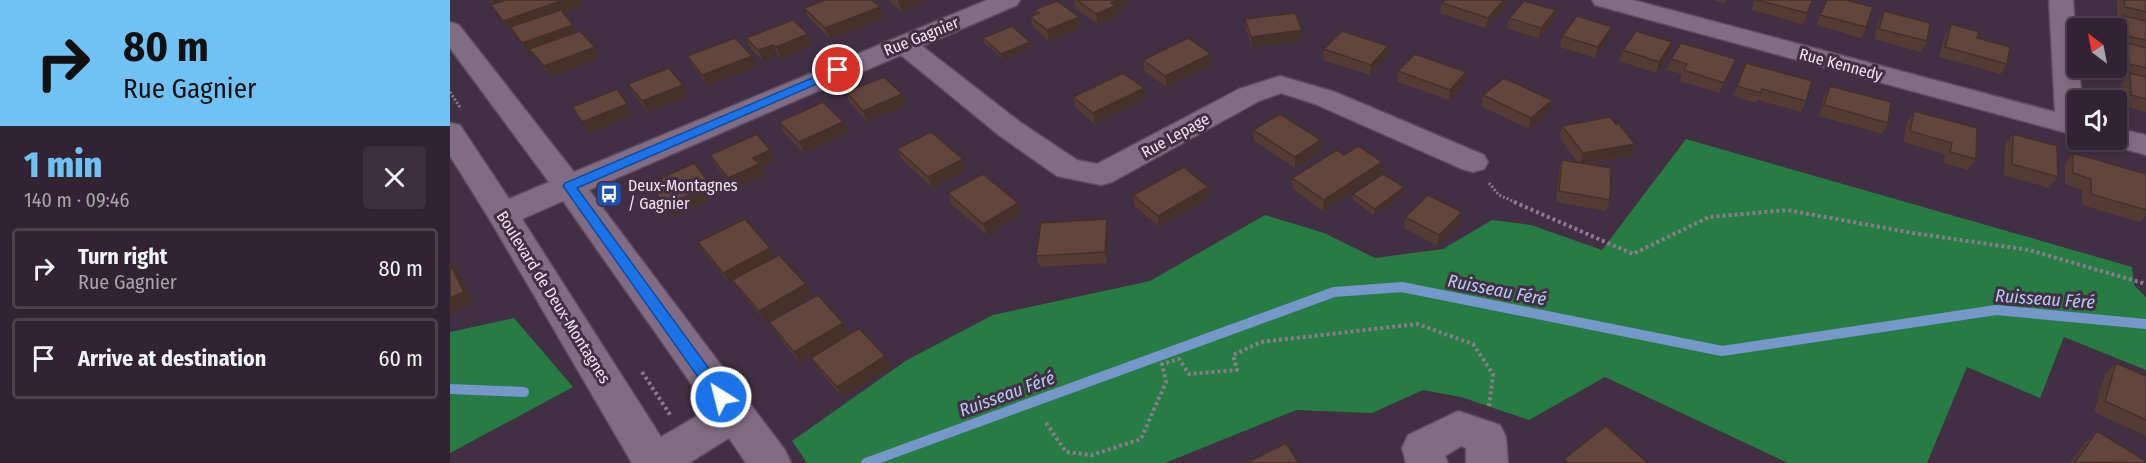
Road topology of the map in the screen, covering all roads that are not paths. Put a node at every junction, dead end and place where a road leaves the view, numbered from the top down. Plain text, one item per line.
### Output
1 (1008, 0) edge
2 (1604, 0) edge
3 (2061, 0) edge
4 (450, 30) edge
5 (902, 43) junction
6 (2070, 90) edge
7 (2067, 124) edge
8 (450, 132) edge
9 (2127, 140) edge
10 (2146, 145) edge
11 (1473, 162) road end
12 (569, 186) junction
13 (503, 214) junction
14 (734, 415) junction
15 (1486, 450) edge
16 (654, 463) edge
17 (770, 463) edge
18 (1427, 463) edge

1 - 5 street, Rue Gagnier
2 - 7 street, Rue Kennedy
3 - 6 street
4 - 12 street
5 - 11 street, Rue Lepage
5 - 12 street, Rue Gagnier
8 - 13 street, Boulevard de Deux-Montagnes
9 - 10 street
12 - 13 street, Rue Gagnier
12 - 14 street
13 - 16 street, Boulevard de Deux-Montagnes
14 - 16 street
14 - 17 street
15 - 18 street

